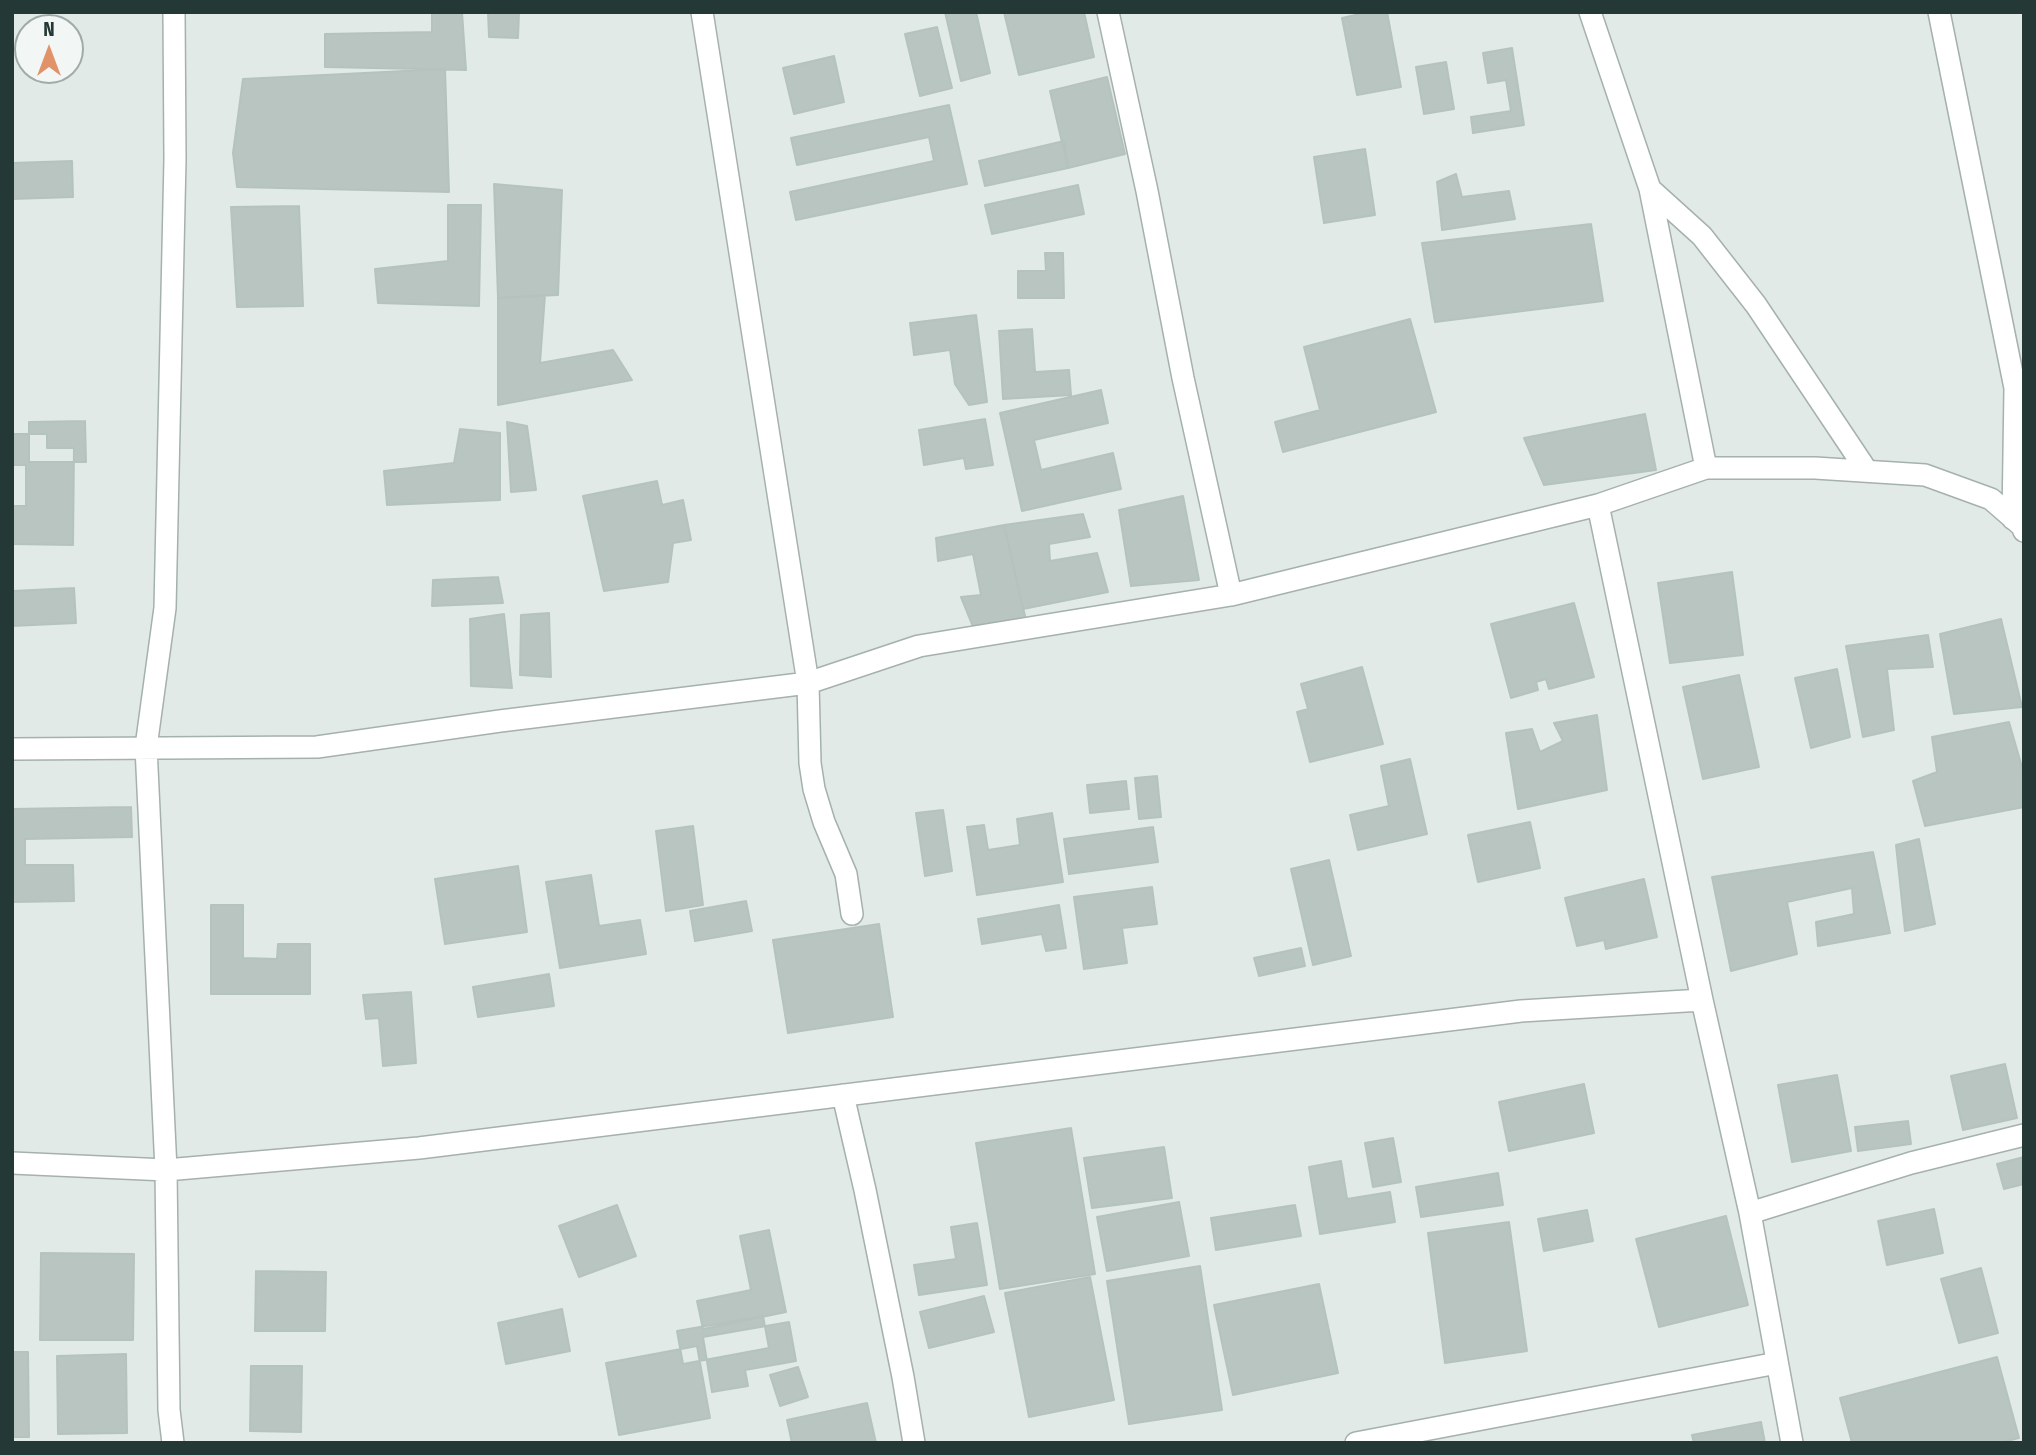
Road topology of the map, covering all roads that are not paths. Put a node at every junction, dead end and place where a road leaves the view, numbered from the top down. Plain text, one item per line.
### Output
1 (174, 12) edge
2 (702, 12) edge
3 (1108, 12) edge
4 (1590, 12) edge
5 (1939, 12) edge
6 (1650, 189) junction
7 (1706, 468) junction
8 (1867, 471) junction
9 (1598, 505) junction
10 (2019, 525) edge
11 (1231, 595) junction
12 (808, 683) junction
13 (146, 747) junction
14 (12, 749) edge
15 (852, 914) dead end
16 (1702, 1000) junction
17 (843, 1095) junction
18 (2024, 1135) edge
19 (12, 1163) edge
20 (166, 1170) junction
21 (1750, 1213) junction
22 (1777, 1363) junction
23 (173, 1443) edge
24 (914, 1443) edge
25 (1356, 1443) edge
26 (1792, 1443) edge

1 - 13 street
2 - 12 street
3 - 11 street
4 - 6 street
5 - 10 street
6 - 7 street
6 - 8 street
7 - 8 street
7 - 9 street
8 - 10 street
9 - 11 street
9 - 16 street
11 - 12 street
12 - 13 street
12 - 15 street
13 - 14 street
13 - 20 street
16 - 17 street
16 - 21 street
17 - 20 street
17 - 24 street
18 - 21 street
19 - 20 street
20 - 23 street
21 - 22 street
22 - 25 street
22 - 26 street

